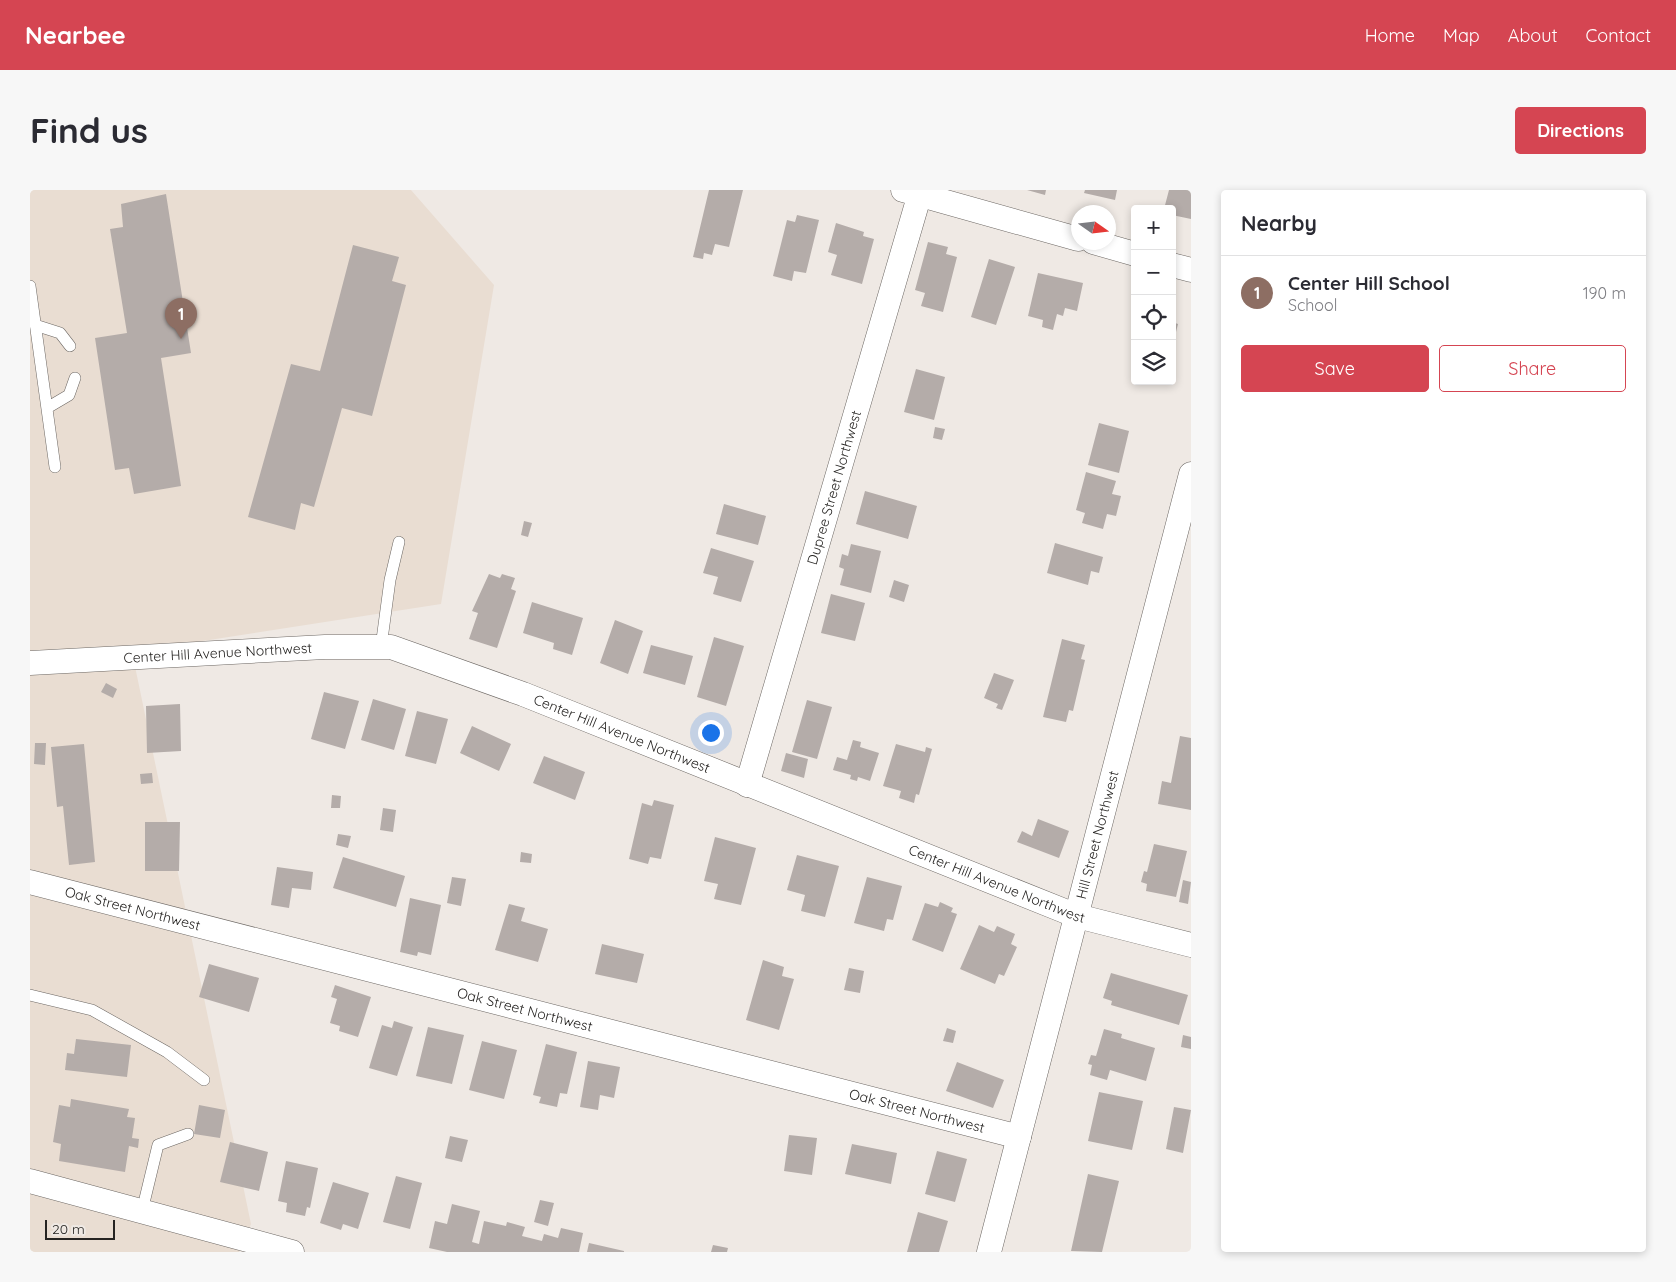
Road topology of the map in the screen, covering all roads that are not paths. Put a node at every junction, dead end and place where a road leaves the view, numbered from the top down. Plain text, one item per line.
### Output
1 (915, 192) edge
2 (1071, 237) edge
3 (1116, 249) edge
4 (1131, 253) edge
5 (1176, 266) edge
6 (1191, 270) edge
7 (30, 286) edge
8 (35, 325) junction
9 (70, 346) dead end
10 (75, 378) dead end
11 (47, 408) junction
12 (55, 467) dead end
13 (1191, 474) edge
14 (399, 542) dead end
15 (381, 647) junction
16 (30, 664) edge
17 (747, 785) junction
18 (30, 882) edge
19 (1077, 916) junction
20 (1191, 945) edge
21 (30, 995) edge
22 (204, 1080) dead end
23 (188, 1134) dead end
24 (1019, 1137) junction
25 (30, 1181) edge
26 (142, 1211) junction
27 (292, 1252) edge
28 (989, 1252) edge

1 - 2 street
1 - 17 street, Dupree Street Northwest
3 - 4 street
5 - 6 street
7 - 8 lane
8 - 9 lane
8 - 11 lane
10 - 11 lane
11 - 12 lane
13 - 19 street, Hill Street Northwest
14 - 15 lane
15 - 16 street, Center Hill Avenue Northwest
15 - 17 street, Center Hill Avenue Northwest
17 - 19 street, Center Hill Avenue Northwest
18 - 24 street, Oak Street Northwest
19 - 20 street, Center Hill Avenue Northwest
19 - 24 street, Hill Street Northwest
21 - 22 lane
23 - 26 lane
24 - 28 street, Hill Street Northwest
25 - 26 street
26 - 27 street

